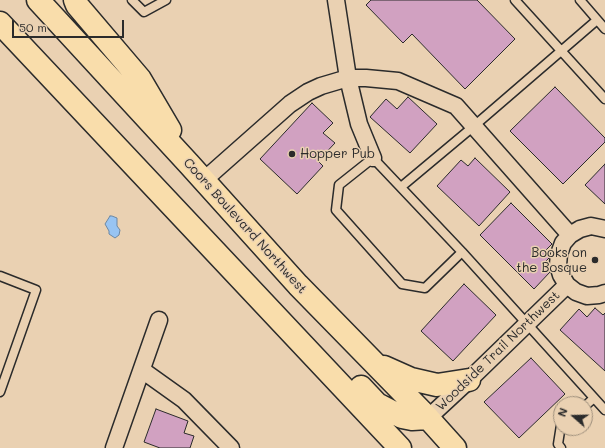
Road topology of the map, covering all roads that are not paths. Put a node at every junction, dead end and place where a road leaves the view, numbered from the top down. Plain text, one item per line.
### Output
1 (38, 0) edge
2 (75, 0) edge
3 (132, 0) edge
4 (166, 0) edge
5 (336, 0) edge
6 (515, 0) edge
7 (580, 0) edge
8 (597, 20) junction
9 (0, 23) edge
10 (605, 29) edge
11 (561, 51) junction
12 (348, 78) junction
13 (605, 100) edge
14 (474, 126) junction
15 (373, 158) junction
16 (189, 164) junction
17 (204, 181) junction
18 (400, 187) junction
19 (160, 193) junction
20 (605, 229) edge
21 (570, 235) junction
22 (462, 252) junction
23 (0, 276) edge
24 (567, 285) junction
25 (605, 293) edge
26 (159, 320) dead end
27 (527, 324) junction
28 (373, 362) junction
29 (142, 370) junction
30 (469, 380) junction
31 (0, 392) edge
32 (594, 398) joint
33 (605, 410) edge
34 (428, 418) junction
35 (559, 436) edge
36 (114, 448) edge
37 (231, 448) edge
38 (400, 448) edge
39 (455, 448) edge
40 (561, 448) edge

1 - 16 main road, Coors Boulevard Northwest
2 - 16 main road
3 - 4 lane
5 - 12 street
6 - 11 lane
7 - 8 lane
8 - 10 lane
8 - 11 lane
9 - 19 main road
11 - 13 lane
11 - 14 lane
12 - 14 street
12 - 15 street
12 - 17 street
14 - 18 lane
14 - 21 street
15 - 18 lane
15 - 22 lane
16 - 17 main road, Coors Boulevard Northwest
17 - 28 main road, Coors Boulevard Northwest
18 - 22 lane
19 - 34 main road
19 - 38 main road
20 - 21 street
21 - 24 street
22 - 27 lane
23 - 31 lane
24 - 25 street
24 - 27 street, Woodside Trail Northwest
26 - 29 street
27 - 30 street, Woodside Trail Northwest
27 - 32 lane
28 - 30 main road
28 - 34 main road, Coors Boulevard Northwest
29 - 36 street
29 - 37 street
30 - 34 street, Woodside Trail Northwest
32 - 33 lane
34 - 39 main road, Coors Boulevard Northwest
35 - 40 lane

